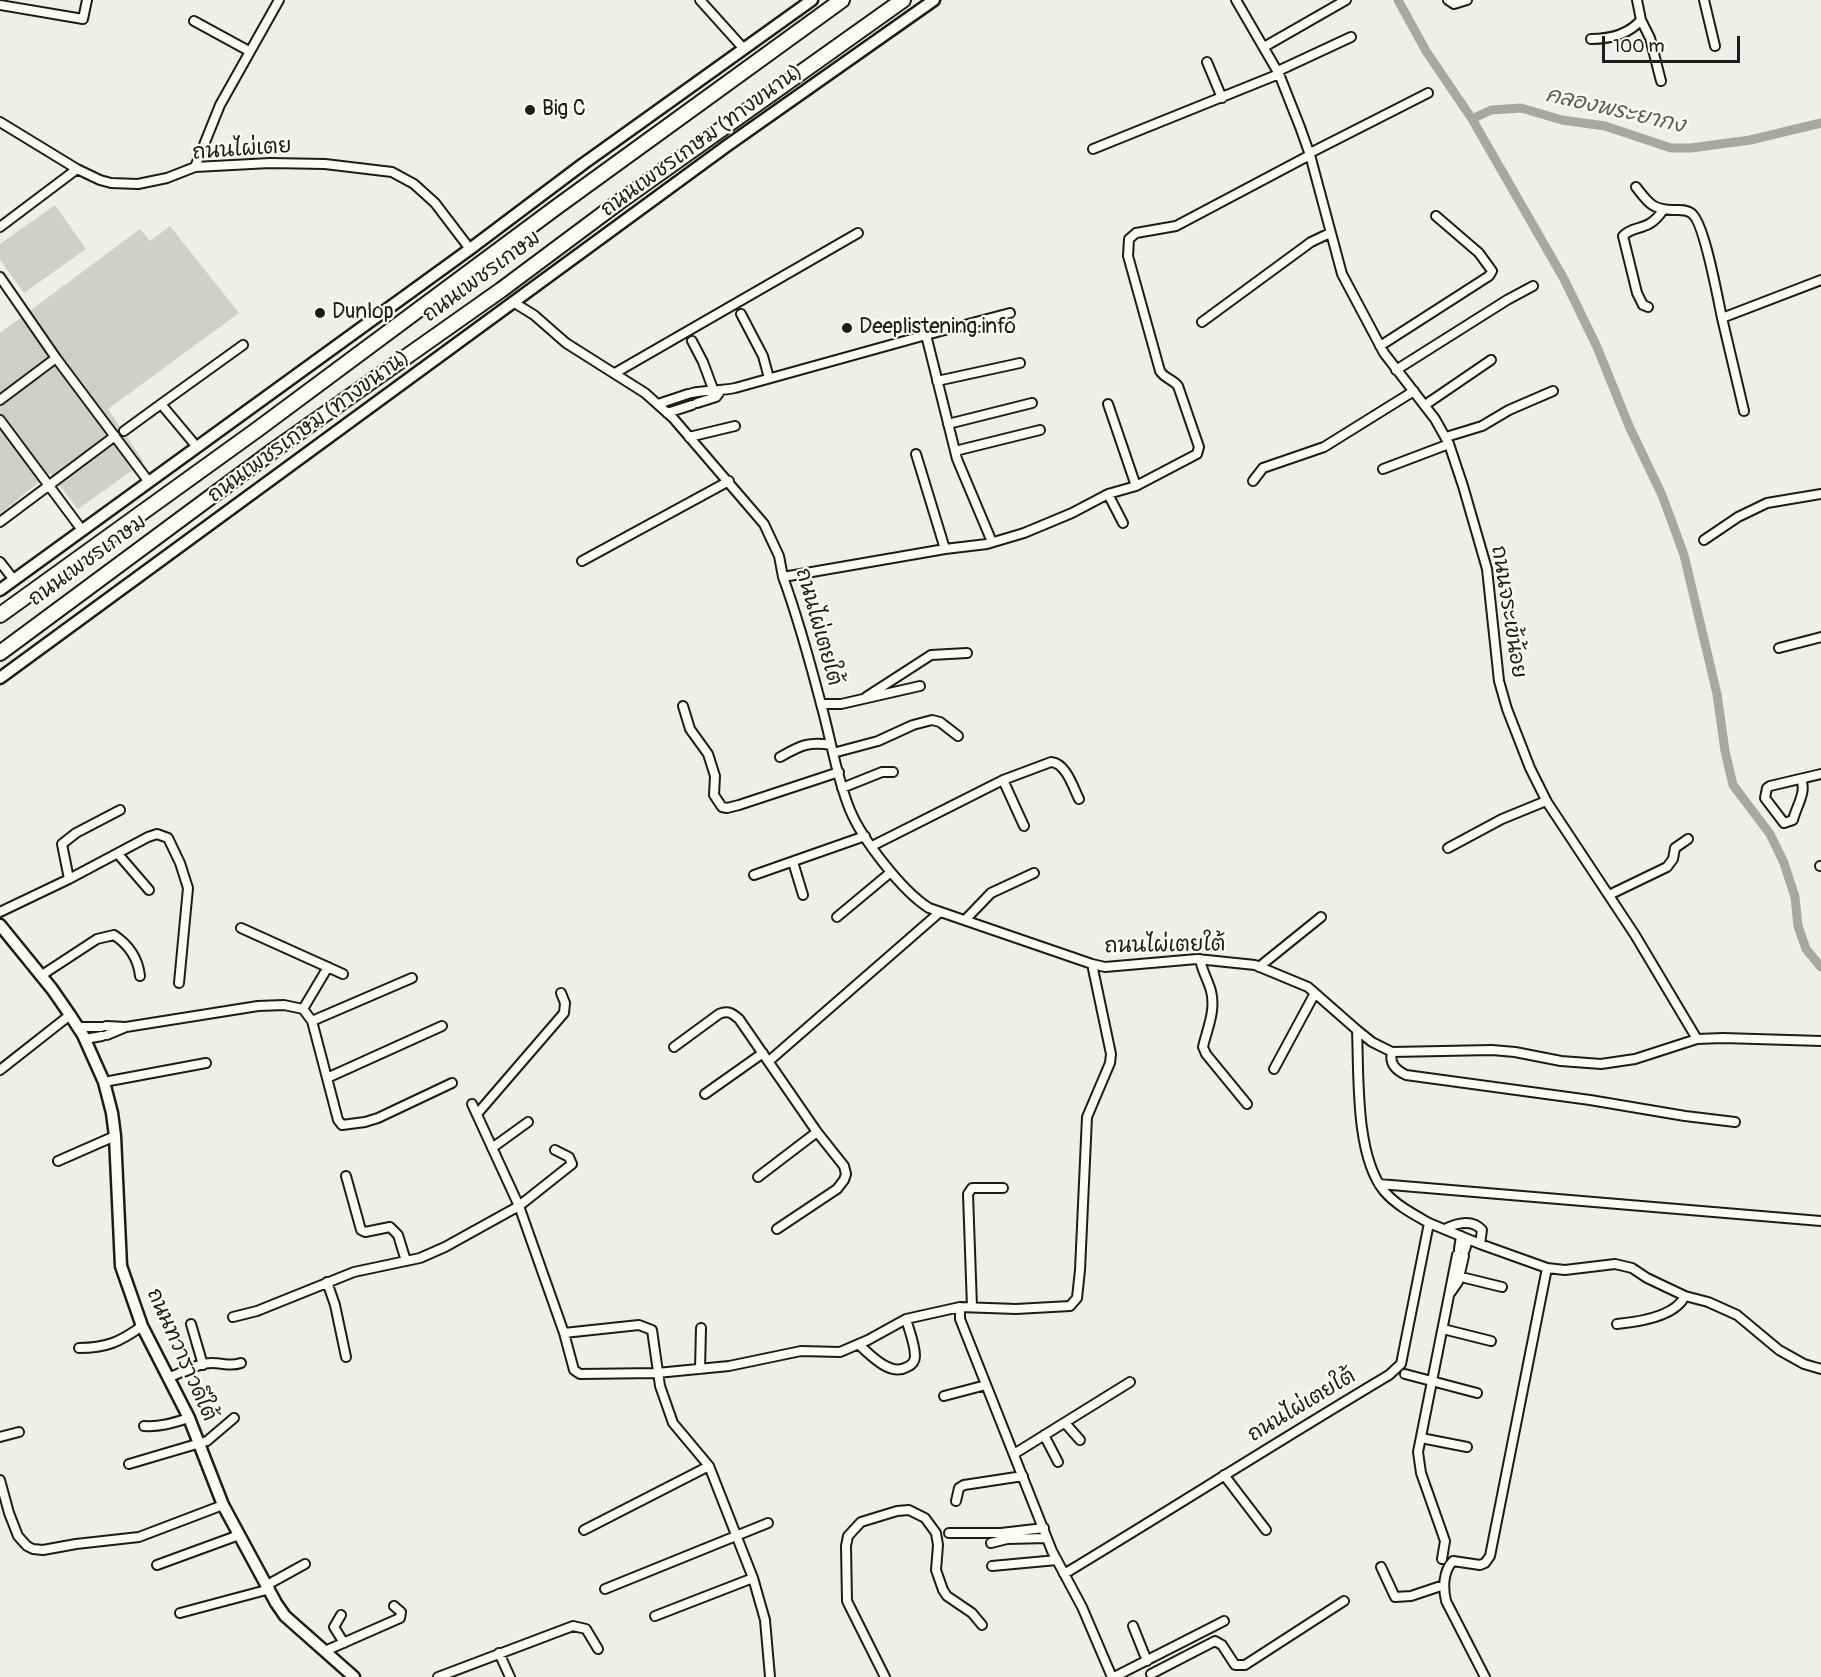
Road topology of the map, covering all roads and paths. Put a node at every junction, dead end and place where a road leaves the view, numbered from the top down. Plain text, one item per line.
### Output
1 (87, 0) edge
2 (279, 0) edge
3 (700, 0) edge
4 (812, 0) edge
5 (842, 0) edge
6 (903, 0) edge
7 (934, 0) edge
8 (1346, 0) edge
9 (1448, 0) edge
10 (1467, 0) edge
11 (1637, 0) edge
12 (1704, 0) edge
13 (1240, 1) edge
14 (0, 5) edge
15 (1641, 20) junction
16 (194, 21) dead end
17 (1351, 37) dead end
18 (1591, 39) dead end
19 (1715, 46) dead end
20 (1264, 47) junction
21 (744, 49) junction
22 (249, 51) junction
23 (1207, 62) dead end
24 (1279, 73) junction
25 (1661, 81) dead end
26 (1428, 93) dead end
27 (1222, 98) junction
28 (1, 124) edge
29 (1093, 149) dead end
30 (1310, 154) junction
31 (195, 168) junction
32 (77, 169) junction
33 (1636, 187) dead end
34 (1663, 210) junction
35 (1436, 216) dead end
36 (0, 227) edge
37 (858, 233) dead end
38 (1330, 233) junction
39 (470, 249) junction
40 (0, 277) edge
41 (1821, 280) edge
42 (1533, 286) dead end
43 (513, 302) junction
44 (1648, 307) dead end
45 (1010, 313) dead end
46 (741, 314) dead end
47 (1722, 318) junction
48 (1202, 322) dead end
49 (926, 334) junction
50 (692, 341) dead end
51 (243, 345) dead end
52 (1380, 346) junction
53 (56, 358) junction
54 (1491, 360) dead end
55 (1020, 363) dead end
56 (1396, 370) junction
57 (615, 373) junction
58 (770, 378) junction
59 (937, 381) junction
60 (1414, 391) junction
61 (1553, 391) dead end
62 (714, 393) junction
63 (0, 399) edge
64 (1032, 403) dead end
65 (160, 404) junction
66 (658, 404) junction
67 (1108, 404) dead end
68 (1425, 405) junction
69 (1744, 411) dead end
70 (667, 413) junction
71 (0, 420) edge
72 (948, 424) junction
73 (735, 426) dead end
74 (1040, 430) dead end
75 (124, 431) dead end
76 (116, 436) junction
77 (689, 437) junction
78 (1447, 441) junction
79 (197, 447) junction
80 (955, 451) junction
81 (916, 454) dead end
82 (1383, 469) dead end
83 (729, 481) junction
84 (149, 482) junction
85 (1253, 482) dead end
86 (49, 486) junction
87 (1136, 486) junction
88 (1108, 494) junction
89 (1821, 494) edge
90 (0, 522) edge
91 (1123, 524) dead end
92 (82, 530) junction
93 (1704, 540) dead end
94 (992, 543) junction
95 (945, 549) junction
96 (582, 561) dead end
97 (0, 562) edge
98 (783, 577) junction
99 (14, 580) junction
100 (0, 590) edge
101 (0, 615) edge
102 (1821, 637) edge
103 (1779, 648) dead end
104 (0, 653) edge
105 (966, 653) dead end
106 (0, 678) edge
107 (920, 686) dead end
108 (866, 697) junction
109 (821, 704) junction
110 (683, 706) dead end
111 (958, 736) dead end
112 (832, 749) junction
113 (780, 757) dead end
114 (839, 772) junction
115 (893, 772) dead end
116 (1821, 774) edge
117 (1801, 779) junction
118 (1003, 780) junction
119 (842, 788) junction
120 (1079, 799) dead end
121 (1546, 801) junction
122 (120, 810) dead end
123 (1024, 826) dead end
124 (865, 836) junction
125 (1688, 839) dead end
126 (872, 846) junction
127 (1448, 848) dead end
128 (118, 854) junction
129 (793, 862) junction
130 (891, 872) junction
131 (1034, 873) dead end
132 (754, 875) dead end
133 (69, 879) junction
134 (149, 890) dead end
135 (803, 895) dead end
136 (1610, 895) junction
137 (0, 912) edge
138 (940, 912) junction
139 (837, 917) dead end
140 (1322, 917) dead end
141 (965, 920) junction
142 (0, 925) edge
143 (241, 928) dead end
144 (1200, 959) junction
145 (1092, 964) junction
146 (328, 967) junction
147 (1259, 967) junction
148 (343, 974) dead end
149 (42, 975) junction
150 (140, 976) dead end
151 (412, 978) dead end
152 (179, 983) dead end
153 (561, 993) dead end
154 (1315, 993) junction
155 (303, 1009) junction
156 (70, 1015) junction
157 (312, 1021) junction
158 (442, 1026) dead end
159 (78, 1027) junction
160 (1357, 1030) junction
161 (104, 1031) junction
162 (84, 1039) junction
163 (1697, 1040) junction
164 (1821, 1041) edge
165 (674, 1047) dead end
166 (1392, 1052) junction
167 (763, 1053) junction
168 (769, 1061) junction
169 (206, 1063) dead end
170 (1274, 1069) dead end
171 (0, 1070) edge
172 (327, 1078) junction
173 (104, 1082) junction
174 (453, 1083) dead end
175 (705, 1094) dead end
176 (472, 1104) dead end
177 (1247, 1104) dead end
178 (477, 1114) junction
179 (528, 1122) dead end
180 (1735, 1122) dead end
181 (817, 1132) junction
182 (115, 1136) junction
183 (492, 1148) junction
184 (555, 1150) dead end
185 (58, 1161) dead end
186 (345, 1176) dead end
187 (758, 1177) dead end
188 (1379, 1184) junction
189 (1002, 1188) dead end
190 (519, 1206) junction
191 (1821, 1221) edge
192 (1429, 1223) junction
193 (777, 1229) dead end
194 (1445, 1229) junction
195 (1465, 1237) junction
196 (1480, 1244) junction
197 (406, 1261) junction
198 (1547, 1268) junction
199 (1456, 1276) junction
200 (327, 1282) junction
201 (1502, 1287) dead end
202 (1686, 1296) junction
203 (960, 1307) junction
204 (972, 1307) junction
205 (233, 1317) dead end
206 (906, 1319) junction
207 (192, 1324) dead end
208 (1617, 1324) dead end
209 (142, 1326) junction
210 (701, 1328) dead end
211 (1443, 1329) junction
212 (564, 1333) junction
213 (1491, 1341) dead end
214 (859, 1345) junction
215 (79, 1348) dead end
216 (346, 1357) dead end
217 (241, 1363) dead end
218 (203, 1365) junction
219 (700, 1369) junction
220 (1821, 1369) edge
221 (657, 1373) junction
222 (1405, 1374) dead end
223 (170, 1377) junction
224 (1130, 1382) dead end
225 (1432, 1383) junction
226 (986, 1385) junction
227 (1477, 1394) dead end
228 (944, 1396) dead end
229 (189, 1418) junction
230 (234, 1418) dead end
231 (1065, 1423) junction
232 (144, 1426) dead end
233 (19, 1432) dead end
234 (1044, 1435) junction
235 (0, 1437) edge
236 (1421, 1438) junction
237 (1080, 1440) dead end
238 (199, 1444) junction
239 (1467, 1447) dead end
240 (1014, 1454) junction
241 (1058, 1461) dead end
242 (129, 1464) dead end
243 (708, 1466) junction
244 (1224, 1475) junction
245 (1023, 1476) junction
246 (0, 1480) edge
247 (956, 1501) dead end
248 (223, 1505) junction
249 (768, 1523) dead end
250 (1044, 1528) junction
251 (584, 1530) dead end
252 (1266, 1530) dead end
253 (949, 1533) dead end
254 (238, 1535) junction
255 (734, 1535) junction
256 (1047, 1538) junction
257 (991, 1543) dead end
258 (1442, 1558) dead end
259 (1057, 1560) junction
260 (305, 1564) dead end
261 (157, 1565) dead end
262 (992, 1566) dead end
263 (1381, 1568) dead end
264 (1064, 1574) junction
265 (753, 1578) junction
266 (1444, 1585) junction
267 (268, 1587) junction
268 (605, 1589) dead end
269 (1344, 1601) dead end
270 (394, 1606) dead end
271 (180, 1613) dead end
272 (341, 1615) dead end
273 (655, 1616) dead end
274 (1224, 1621) dead end
275 (982, 1625) dead end
276 (1133, 1626) dead end
277 (344, 1643) junction
278 (598, 1649) dead end
279 (325, 1651) junction
280 (499, 1653) junction
281 (1147, 1661) junction
282 (1150, 1676) edge
283 (354, 1677) edge
284 (438, 1677) edge
285 (510, 1677) edge
286 (770, 1677) edge
287 (885, 1677) edge
288 (1113, 1677) edge
289 (1485, 1677) edge

1 - 14 street
2 - 22 street
3 - 21 street
4 - 21 main road
5 - 101 highway, ถนนเพชรเกษม
6 - 104 highway, ถนนเพชรเกษม
7 - 43 main road, ถนนเพชรเกษม (ทางขนาน)
8 - 20 street
9 - 10 street
11 - 15 street
12 - 19 street
13 - 20 street, ถนนจระเข้น้อย
15 - 18 street
15 - 25 street
16 - 22 street
17 - 24 street
20 - 24 street, ถนนจระเข้น้อย
21 - 39 main road
22 - 31 street
23 - 27 street
24 - 27 street
24 - 30 street, ถนนจระเข้น้อย
26 - 30 street
27 - 29 street
28 - 32 street, ถนนไผ่เตย
30 - 38 street, ถนนจระเข้น้อย
30 - 87 street
31 - 32 street, ถนนไผ่เตย
31 - 39 street, ถนนไผ่เตย
32 - 36 street
33 - 34 street
34 - 44 street
34 - 47 street
35 - 52 street
37 - 57 street
38 - 48 street
38 - 52 street, ถนนจระเข้น้อย
39 - 79 main road
40 - 53 street
41 - 47 street
42 - 56 street
43 - 57 street, ถนนไผ่เตยใต้
43 - 106 main road, ถนนเพชรเกษม (ทางขนาน)
45 - 49 street
46 - 58 street
47 - 69 street
49 - 58 street
49 - 59 street
50 - 62 street
51 - 65 street
52 - 56 street, ถนนจระเข้น้อย
53 - 63 street
53 - 76 street
54 - 68 street
55 - 59 street
56 - 60 street, ถนนจระเข้น้อย
57 - 66 street, ถนนไผ่เตยใต้
58 - 62 street
59 - 72 street
60 - 68 street, ถนนจระเข้น้อย
60 - 85 street
61 - 78 street
62 - 66 street
62 - 70 street
64 - 72 street
65 - 75 street
65 - 79 street
66 - 70 street, ถนนไผ่เตยใต้
67 - 87 street
68 - 78 street, ถนนจระเข้น้อย
70 - 77 street, ถนนไผ่เตยใต้
71 - 86 street
72 - 80 street
73 - 77 street
74 - 80 street
76 - 84 street
76 - 86 street
77 - 83 street, ถนนไผ่เตยใต้
78 - 82 street
78 - 121 street, ถนนจระเข้น้อย
79 - 84 main road
80 - 94 street
81 - 95 street
83 - 96 street
83 - 98 street, ถนนไผ่เตยใต้
84 - 92 main road
86 - 90 street
86 - 92 street
87 - 88 street
88 - 91 street
88 - 94 street
89 - 93 street
92 - 99 main road
94 - 95 street
95 - 98 street
97 - 99 street
98 - 109 street, ถนนไผ่เตยใต้
99 - 100 main road
102 - 103 street
105 - 108 street
107 - 108 street
108 - 109 street
109 - 112 street, ถนนไผ่เตยใต้
110 - 114 street
111 - 112 street
112 - 113 street
112 - 114 street, ถนนไผ่เตยใต้
114 - 119 street, ถนนไผ่เตยใต้
115 - 119 street
116 - 117 street
117 - 117 street
118 - 120 street
118 - 123 street
118 - 126 street
119 - 124 street, ถนนไผ่เตยใต้
121 - 127 street
121 - 136 street, ถนนจระเข้น้อย
122 - 133 street
124 - 126 street, ถนนไผ่เตยใต้
124 - 129 street
125 - 136 street
126 - 130 street, ถนนไผ่เตยใต้
128 - 133 street
128 - 134 street
128 - 152 street
129 - 132 street
129 - 135 street
130 - 138 street, ถนนไผ่เตยใต้
130 - 139 street
131 - 141 street
133 - 137 street
136 - 163 street, ถนนจระเข้น้อย
138 - 141 street, ถนนไผ่เตยใต้
138 - 168 street
140 - 147 street
141 - 145 street, ถนนไผ่เตยใต้
142 - 149 main road, ถนนทวาราวดีใต้
143 - 146 street
144 - 145 street, ถนนไผ่เตยใต้
144 - 147 street, ถนนไผ่เตยใต้
144 - 177 street
145 - 204 street
146 - 148 street
146 - 155 street
147 - 154 street, ถนนไผ่เตยใต้
149 - 150 street
149 - 156 main road, ถนนทวาราวดีใต้
151 - 157 street
153 - 178 street
154 - 160 street, ถนนไผ่เตยใต้
154 - 170 street
155 - 157 street
155 - 161 street
156 - 159 main road, ถนนทวาราวดีใต้
156 - 171 street
157 - 172 street
158 - 172 street
159 - 161 street
159 - 162 main road, ถนนทวาราวดีใต้
160 - 166 street, ถนนไผ่เตยใต้
160 - 188 street
161 - 162 street
162 - 173 main road, ถนนทวาราวดีใต้
163 - 164 street
163 - 166 street
165 - 167 street
166 - 180 street
167 - 168 street
167 - 175 street
168 - 181 street
169 - 173 street
172 - 174 street
173 - 182 main road, ถนนทวาราวดีใต้
176 - 178 street
178 - 183 street
179 - 183 street
181 - 187 street
181 - 193 street
182 - 185 street
182 - 209 main road, ถนนทวาราวดีใต้
183 - 190 street
184 - 190 street
186 - 197 street
188 - 191 street
188 - 192 street
189 - 204 street
190 - 197 street
190 - 212 street
192 - 194 street
192 - 244 street, ถนนไผ่เตยใต้
194 - 195 street
194 - 196 street
195 - 196 street
195 - 199 street
196 - 198 street
197 - 200 street
198 - 202 street
198 - 266 street
199 - 201 street
199 - 211 street
200 - 205 street
200 - 216 street
202 - 208 street
202 - 220 street
203 - 204 street
203 - 206 street
203 - 226 street
206 - 214 street
206 - 214 street
207 - 218 street
209 - 215 street
209 - 223 main road, ถนนทวาราวดีใต้
210 - 219 street
211 - 213 street
211 - 225 street
212 - 221 street
212 - 221 street
214 - 219 street
217 - 218 street
218 - 223 street
219 - 221 street
221 - 243 street
222 - 225 street
223 - 229 main road, ถนนทวาราวดีใต้
224 - 231 street
225 - 227 street
225 - 236 street
226 - 228 street
226 - 240 street
229 - 232 street
229 - 238 main road, ถนนทวาราวดีใต้
230 - 238 street
231 - 234 street
231 - 237 street
233 - 235 street
234 - 240 street
234 - 241 street
236 - 239 street
236 - 258 street
238 - 242 street
238 - 248 main road, ถนนทวาราวดีใต้
240 - 245 street
243 - 251 street
243 - 255 street
244 - 252 street
244 - 264 street, ถนนไผ่เตยใต้
245 - 247 street
245 - 250 street
246 - 248 street
248 - 254 main road, ถนนทวาราวดีใต้
249 - 255 street
250 - 253 street
250 - 256 street
254 - 261 street
254 - 267 main road, ถนนทวาราวดีใต้
255 - 265 street
255 - 268 street
256 - 257 street
256 - 259 street
259 - 262 street
259 - 264 street
260 - 267 street
263 - 266 street
264 - 288 street
265 - 273 street
265 - 286 street
266 - 289 street
267 - 271 street
267 - 279 main road, ถนนทวาราวดีใต้
269 - 282 street
270 - 277 street
272 - 277 street
274 - 281 street
275 - 287 street
276 - 281 street
277 - 279 street
278 - 280 street
279 - 283 main road, ถนนทวาราวดีใต้
280 - 284 street
280 - 285 street
281 - 288 street

